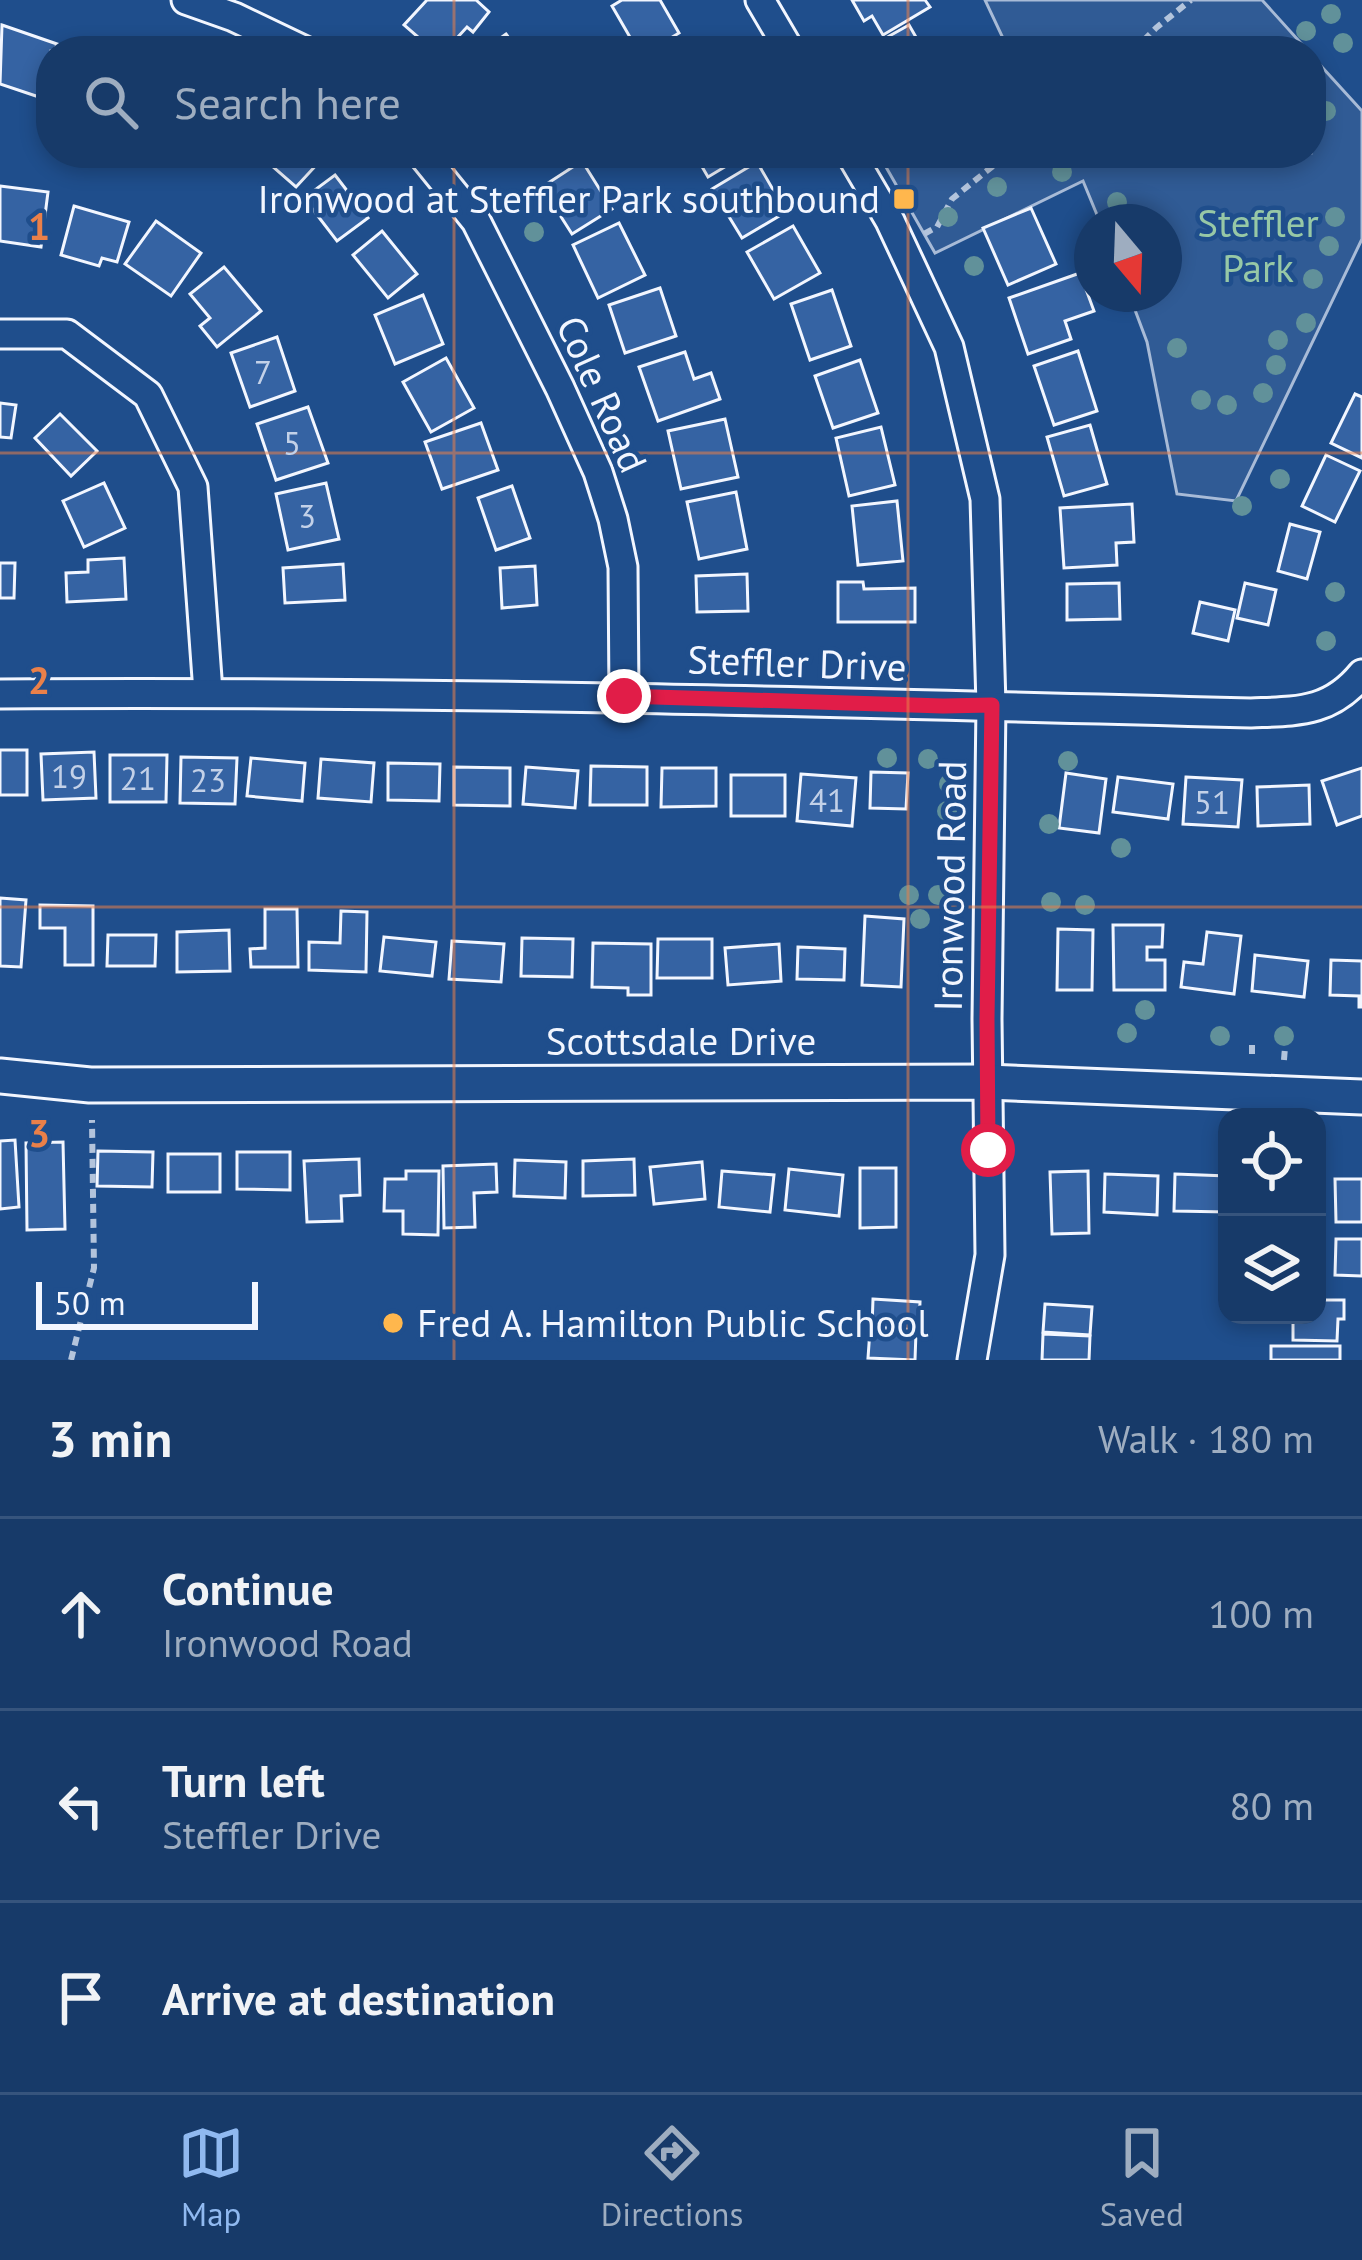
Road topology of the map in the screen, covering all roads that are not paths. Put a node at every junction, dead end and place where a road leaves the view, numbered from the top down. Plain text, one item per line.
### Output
1 (186, 0) edge
2 (760, 0) edge
3 (275, 36) edge
4 (781, 36) edge
5 (433, 168) edge
6 (859, 168) edge
7 (0, 334) edge
8 (1362, 674) edge
9 (208, 692) junction
10 (0, 694) edge
11 (624, 696) junction
12 (992, 705) junction
13 (0, 1076) edge
14 (987, 1082) junction
15 (1362, 1097) edge
16 (972, 1360) edge

1 - 3 street
2 - 4 street
5 - 11 street, Cole Road
6 - 12 street, Ironwood Road
7 - 9 street
8 - 12 street, Steffler Drive
9 - 10 street, Steffler Drive
9 - 11 street, Steffler Drive
11 - 12 street, Steffler Drive
12 - 14 street, Ironwood Road
13 - 14 street, Scottsdale Drive
14 - 15 street, Scottsdale Drive
14 - 16 street, Ironwood Road

